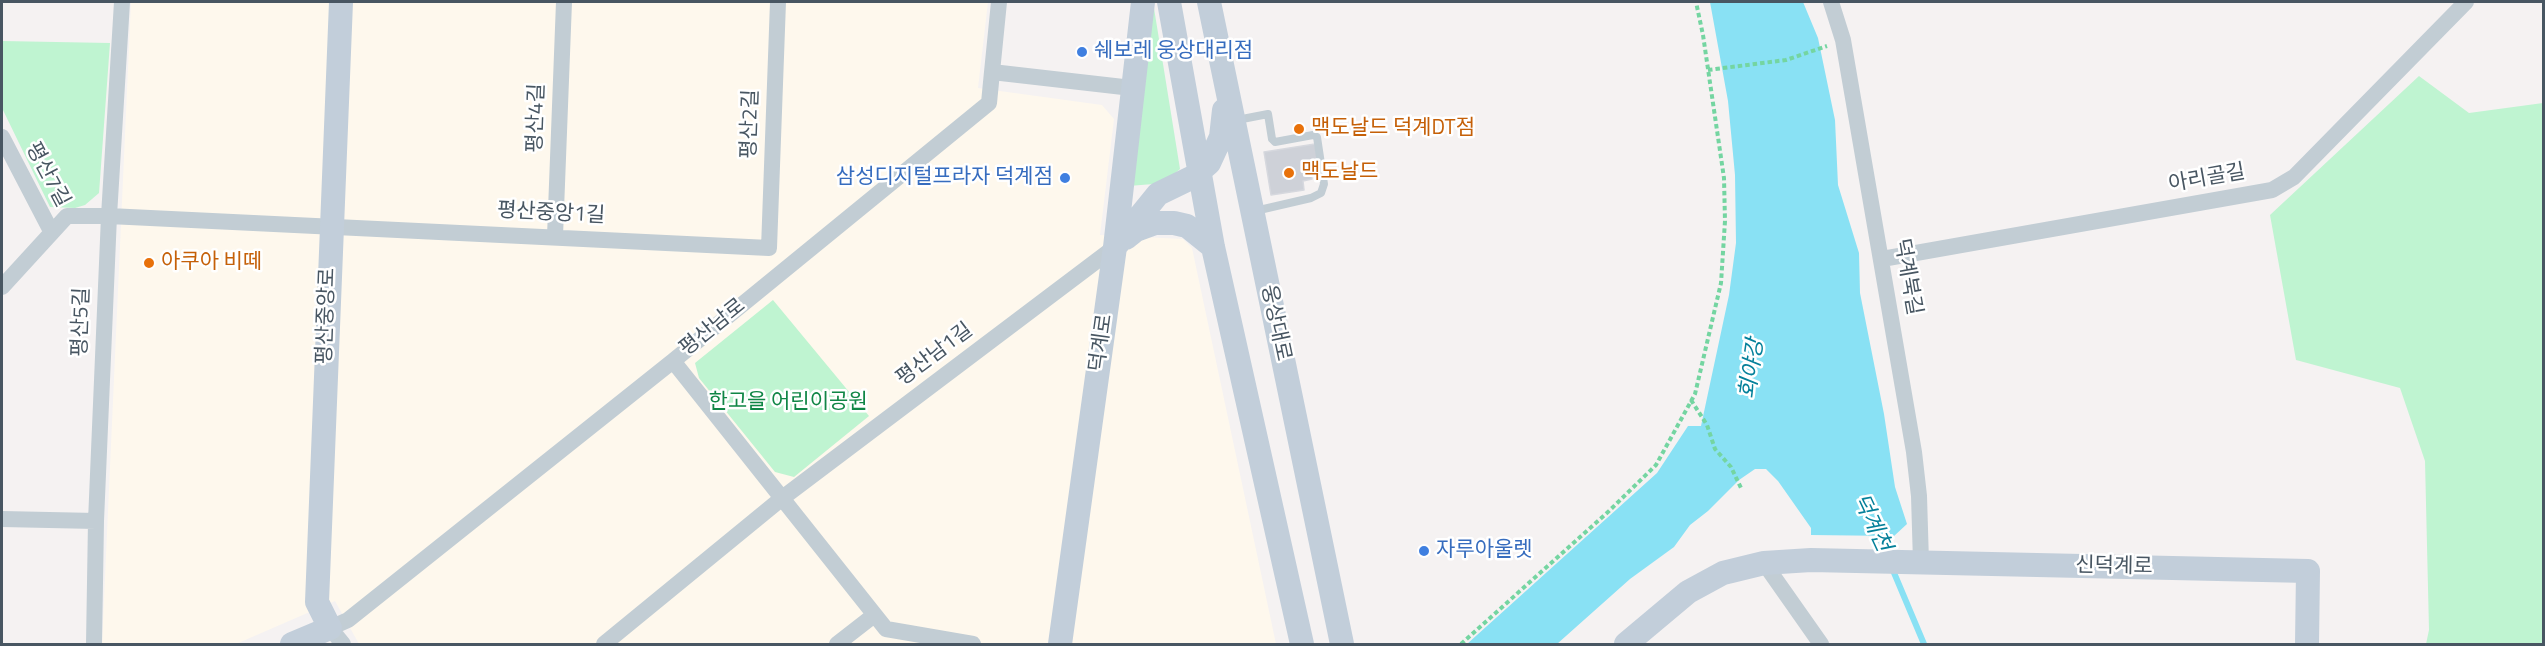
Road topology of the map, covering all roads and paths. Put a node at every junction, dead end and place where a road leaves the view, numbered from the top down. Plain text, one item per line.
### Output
1 (122, 2) edge
2 (340, 2) edge
3 (564, 2) edge
4 (778, 2) edge
5 (999, 2) edge
6 (1143, 2) edge
7 (1169, 2) edge
8 (1209, 2) edge
9 (1696, 2) edge
10 (1831, 2) edge
11 (2466, 2) edge
12 (1843, 40) junction
13 (1708, 70) junction
14 (992, 72) junction
15 (1132, 88) junction
16 (1226, 88) junction
17 (1233, 120) junction
18 (2, 137) edge
19 (1198, 173) junction
20 (1251, 212) junction
21 (109, 216) junction
22 (330, 228) junction
23 (51, 231) junction
24 (555, 236) junction
25 (1115, 246) junction
26 (1213, 247) junction
27 (769, 248) junction
28 (1882, 259) junction
29 (786, 268) junction
30 (2, 287) edge
31 (672, 361) junction
32 (1691, 400) junction
33 (1741, 488) dead end
34 (781, 499) junction
35 (2, 519) edge
36 (96, 521) junction
37 (1921, 562) junction
38 (1764, 563) junction
39 (873, 616) junction
40 (337, 636) edge
41 (94, 645) edge
42 (292, 645) edge
43 (604, 645) edge
44 (837, 645) edge
45 (973, 645) edge
46 (1060, 645) edge
47 (1302, 645) edge
48 (1342, 645) edge
49 (1461, 645) edge
50 (1626, 645) edge
51 (1821, 645) edge
52 (2307, 645) edge

1 - 21 street, 평산5길
2 - 22 street, 평산중앙로
3 - 24 street, 평산4길
4 - 27 street, 평산2길
5 - 14 street, 평산남로
6 - 15 street, 덕계로
7 - 19 street
8 - 16 street, 웅상대로
9 - 13 path
10 - 12 street, 덕계북길
11 - 28 street, 아리골길
12 - 13 path
12 - 28 street, 덕계북길
13 - 32 path
14 - 15 street
14 - 29 street, 평산남로
15 - 25 street, 덕계로
16 - 17 street, 웅상대로
16 - 19 street
17 - 20 street, 웅상대로
17 - 20 lane
18 - 23 street, 평산7길
19 - 25 street
19 - 26 street
20 - 48 street, 웅상대로
21 - 22 street, 평산중앙1길
21 - 23 street, 평산중앙1길
21 - 36 street, 평산5길
22 - 24 street, 평산중앙1길
22 - 40 street, 평산중앙로
23 - 30 street, 평산7길
24 - 27 street, 평산중앙1길
25 - 26 street
25 - 34 street, 평산남1길
25 - 46 street, 덕계로
26 - 47 street
27 - 29 street
28 - 37 street, 덕계북길
29 - 31 street, 평산남로
31 - 34 street
31 - 40 street, 평산남로
32 - 33 path
32 - 49 path
34 - 39 street
34 - 43 street, 평산남1길
35 - 36 street
36 - 41 street, 평산5길
37 - 38 street, 신덕계로
37 - 52 street, 신덕계로
38 - 50 street
38 - 51 street
39 - 44 street
39 - 45 street
40 - 42 street, 평산남로

